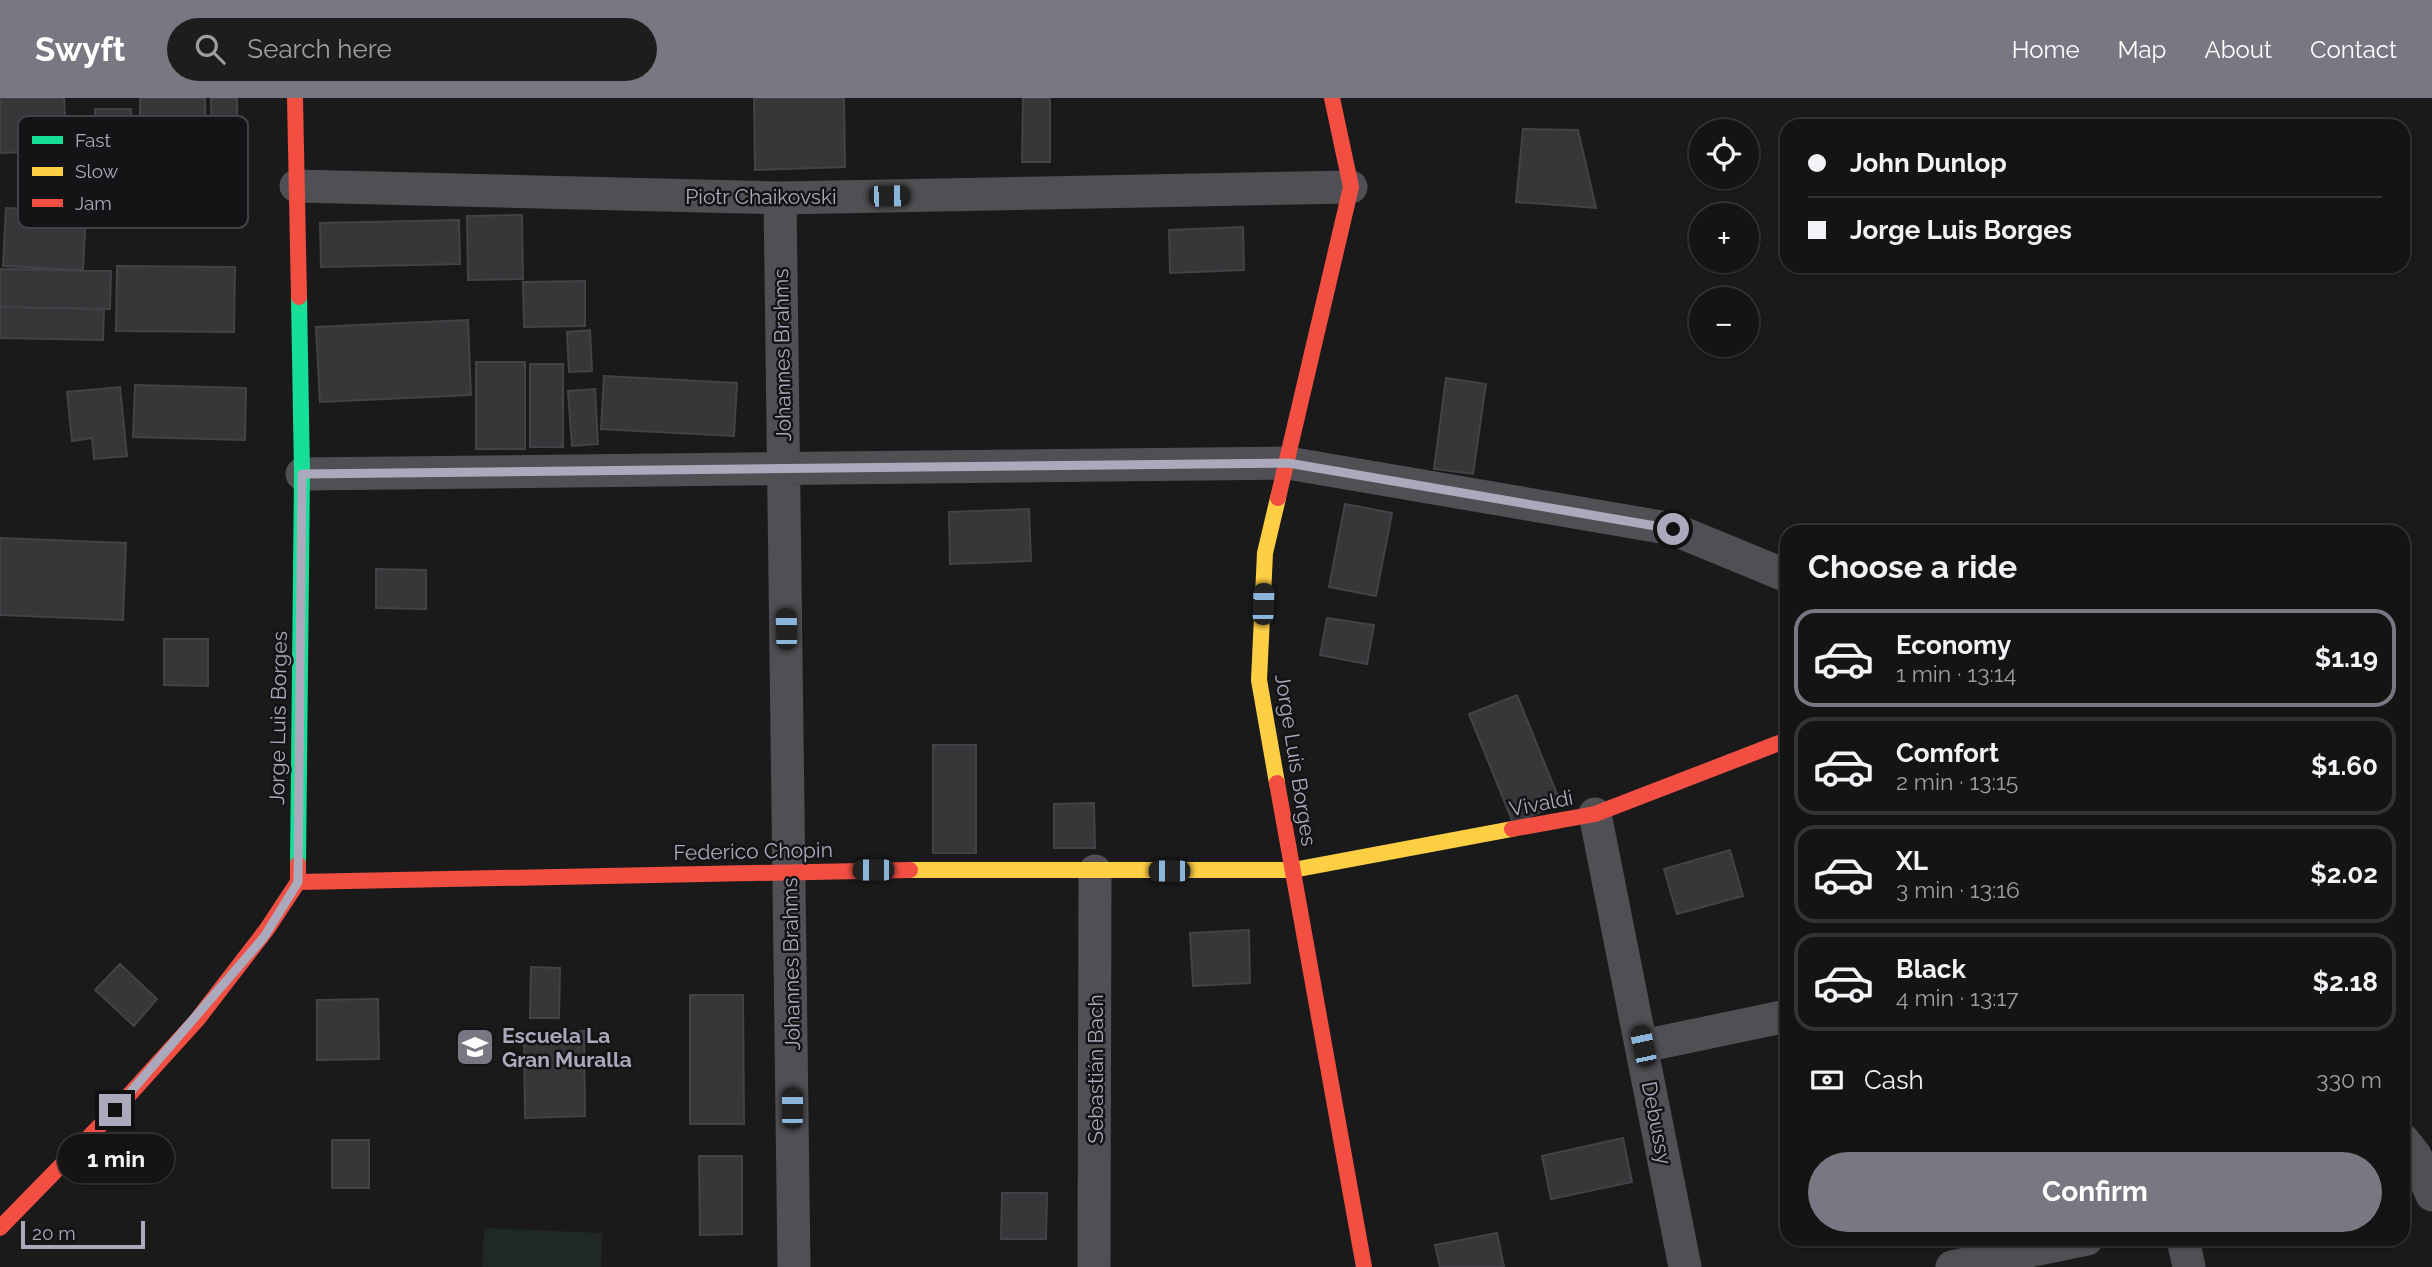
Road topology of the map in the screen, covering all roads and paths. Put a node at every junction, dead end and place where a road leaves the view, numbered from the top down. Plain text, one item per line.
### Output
1 (295, 98) edge
2 (1332, 98) edge
3 (296, 186) junction
4 (1351, 187) junction
5 (780, 198) junction
6 (1288, 463) junction
7 (784, 468) junction
8 (302, 474) junction
9 (1780, 573) edge
10 (1780, 743) edge
11 (1595, 814) junction
12 (790, 870) junction
13 (1293, 870) junction
14 (1095, 871) junction
15 (298, 882) junction
16 (1780, 1017) edge
17 (1643, 1046) junction
18 (2410, 1148) edge
19 (2432, 1195) edge
20 (0, 1228) edge
21 (2053, 1246) edge
22 (2184, 1246) edge
23 (794, 1267) edge
24 (1094, 1267) edge
25 (1364, 1267) edge
26 (1685, 1267) edge
27 (1952, 1267) edge
28 (2189, 1267) edge

1 - 3 street, Jorge Luis Borges
2 - 4 street, Jorge Luis Borges
3 - 5 street, Piotr Chaikovski
3 - 8 street, Jorge Luis Borges
4 - 5 street, Piotr Chaikovski
4 - 6 street, Jorge Luis Borges
5 - 7 street, Johannes Brahms
6 - 7 street
6 - 9 street
6 - 13 street, Jorge Luis Borges
7 - 8 street
7 - 12 street, Johannes Brahms
8 - 15 street, Jorge Luis Borges
10 - 11 street, Vivaldi
11 - 13 street, Vivaldi
11 - 17 street, Debussy
12 - 14 street, Federico Chopin
12 - 15 street, Federico Chopin
12 - 23 street, Johannes Brahms
13 - 14 street, Federico Chopin
13 - 25 street, Jorge Luis Borges
14 - 24 street, Sebastián Bach
15 - 20 street
16 - 17 street
17 - 26 street, Debussy
18 - 19 street
21 - 27 street
22 - 28 street

